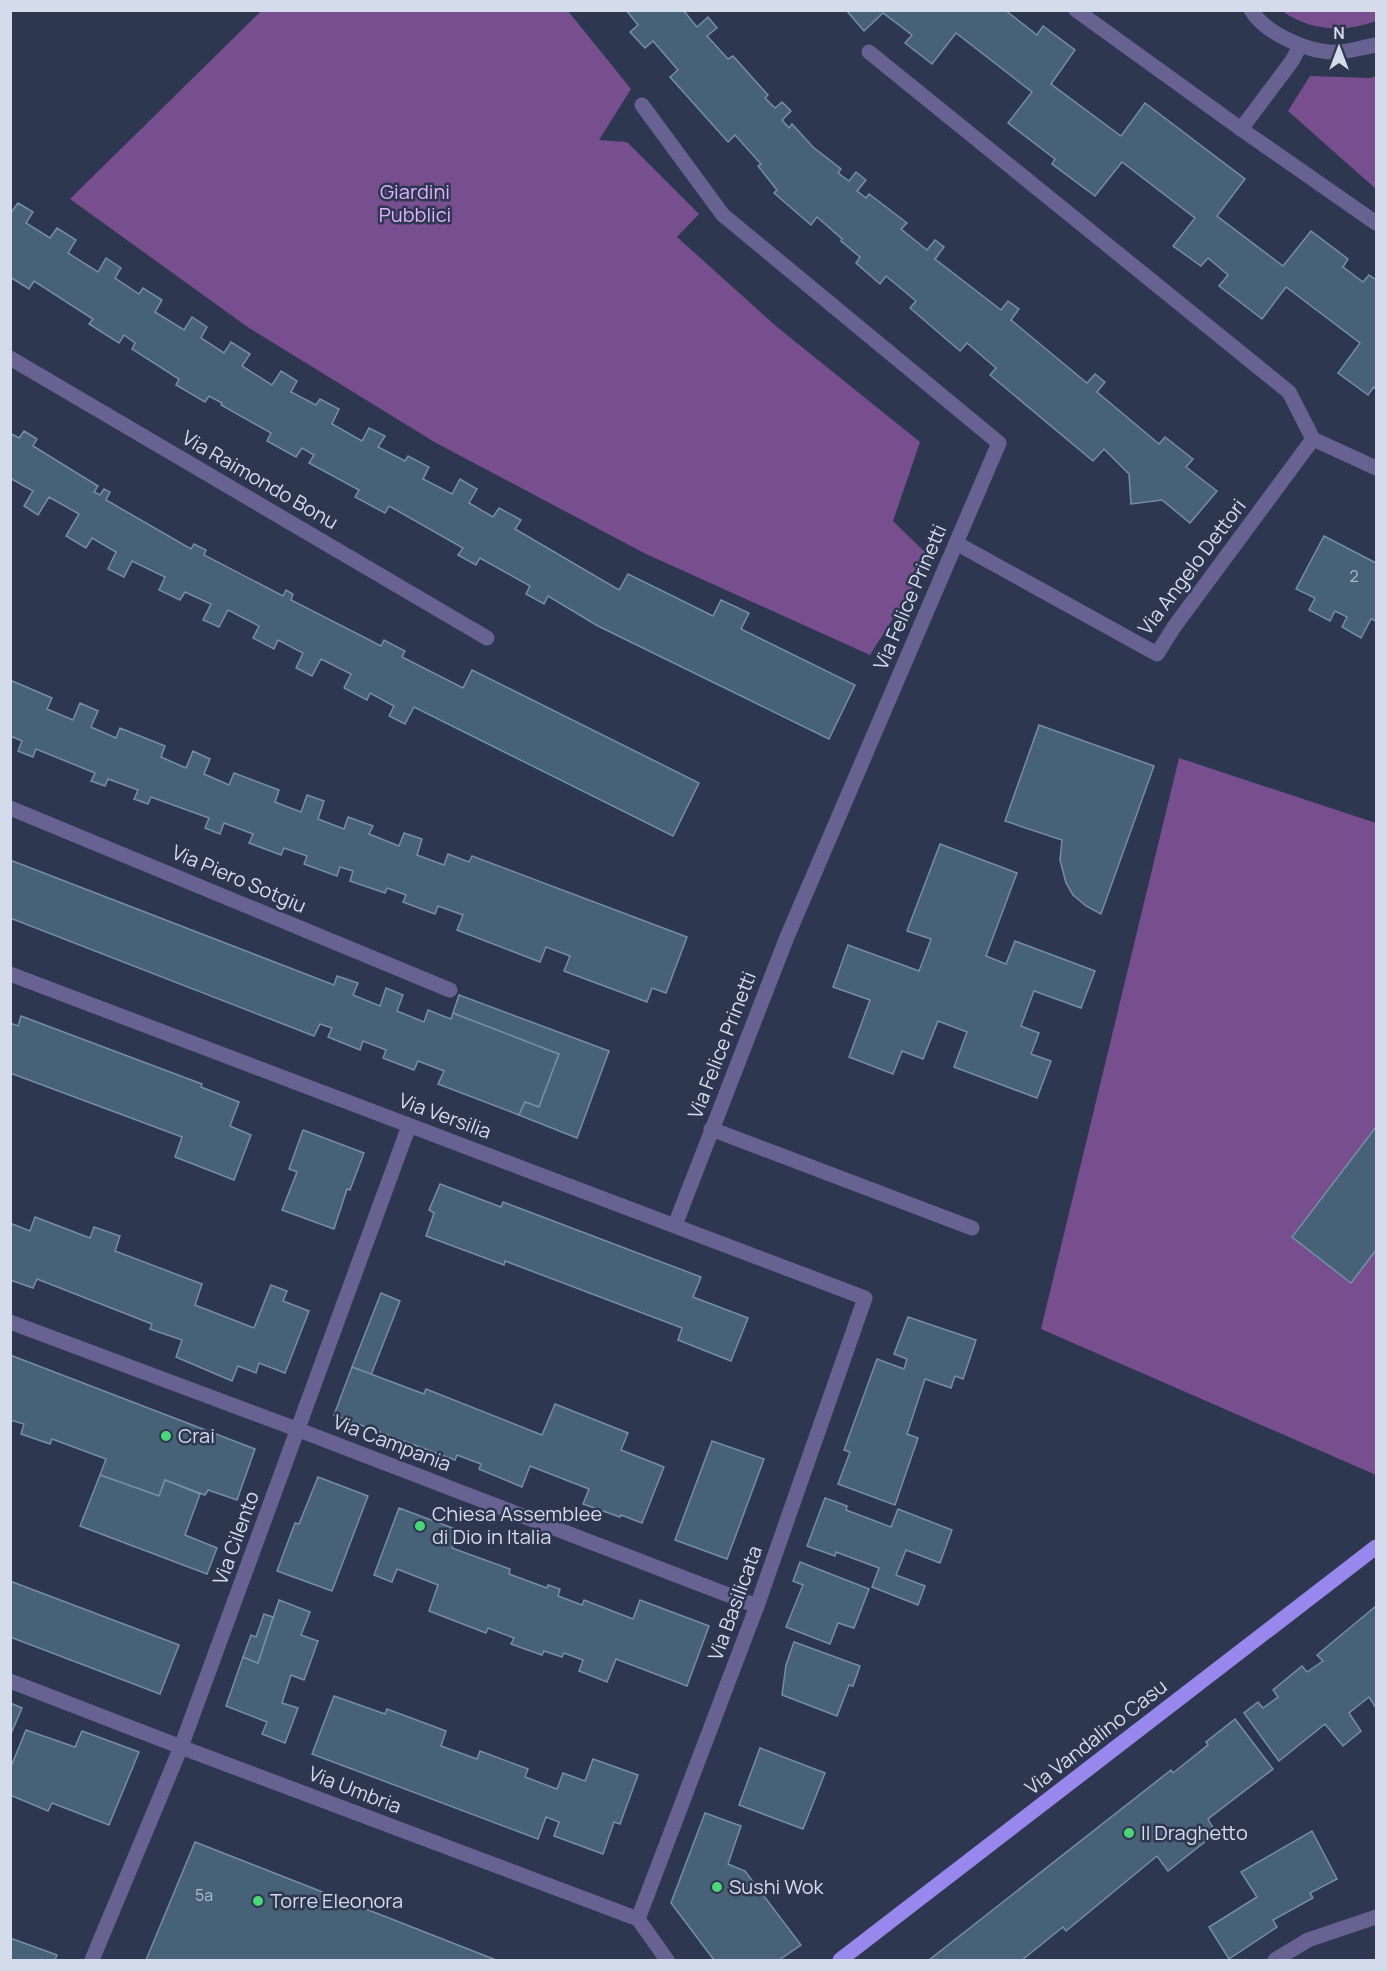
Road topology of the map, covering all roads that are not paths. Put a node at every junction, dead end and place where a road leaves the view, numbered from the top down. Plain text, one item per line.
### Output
1 (1076, 10) edge
2 (1251, 10) edge
3 (1377, 45) edge
4 (1300, 46) junction
5 (869, 52) dead end
6 (642, 105) dead end
7 (1240, 129) junction
8 (1377, 223) edge
9 (10, 358) edge
10 (1313, 439) junction
11 (1377, 468) edge
12 (956, 543) junction
13 (487, 638) dead end
14 (10, 808) edge
15 (10, 974) edge
16 (450, 990) dead end
17 (410, 1126) junction
18 (711, 1129) junction
19 (675, 1225) junction
20 (972, 1228) dead end
21 (865, 1298) joint
22 (10, 1322) edge
23 (299, 1430) junction
24 (1377, 1547) edge
25 (757, 1606) junction
26 (10, 1681) edge
27 (181, 1747) junction
28 (1377, 1917) edge
29 (638, 1919) junction
30 (92, 1960) edge
31 (667, 1960) edge
32 (840, 1960) edge
33 (1275, 1960) edge

1 - 7 street
2 - 4 street
3 - 4 street
4 - 7 street
5 - 10 street
6 - 12 street, Via Felice Prinetti
7 - 8 street
9 - 13 street, Via Raimondo Bonu
10 - 11 street
10 - 12 street, Via Angelo Dettori
12 - 18 street, Via Felice Prinetti
14 - 16 street, Via Piero Sotgiu
15 - 17 street, Via Versilia
17 - 19 street, Via Versilia
17 - 23 street, Via Cilento
18 - 19 street, Via Felice Prinetti
18 - 20 street
19 - 21 street, Via Versilia
21 - 25 street, Via Basilicata
22 - 23 street, Via Campania
23 - 25 street, Via Campania
23 - 27 street, Via Cilento
24 - 32 main road, Via Vandalino Casu
25 - 29 street, Via Basilicata
26 - 27 street, Via Umbria
27 - 29 street, Via Umbria
27 - 30 street, Via Cilento
28 - 33 street
29 - 31 street

